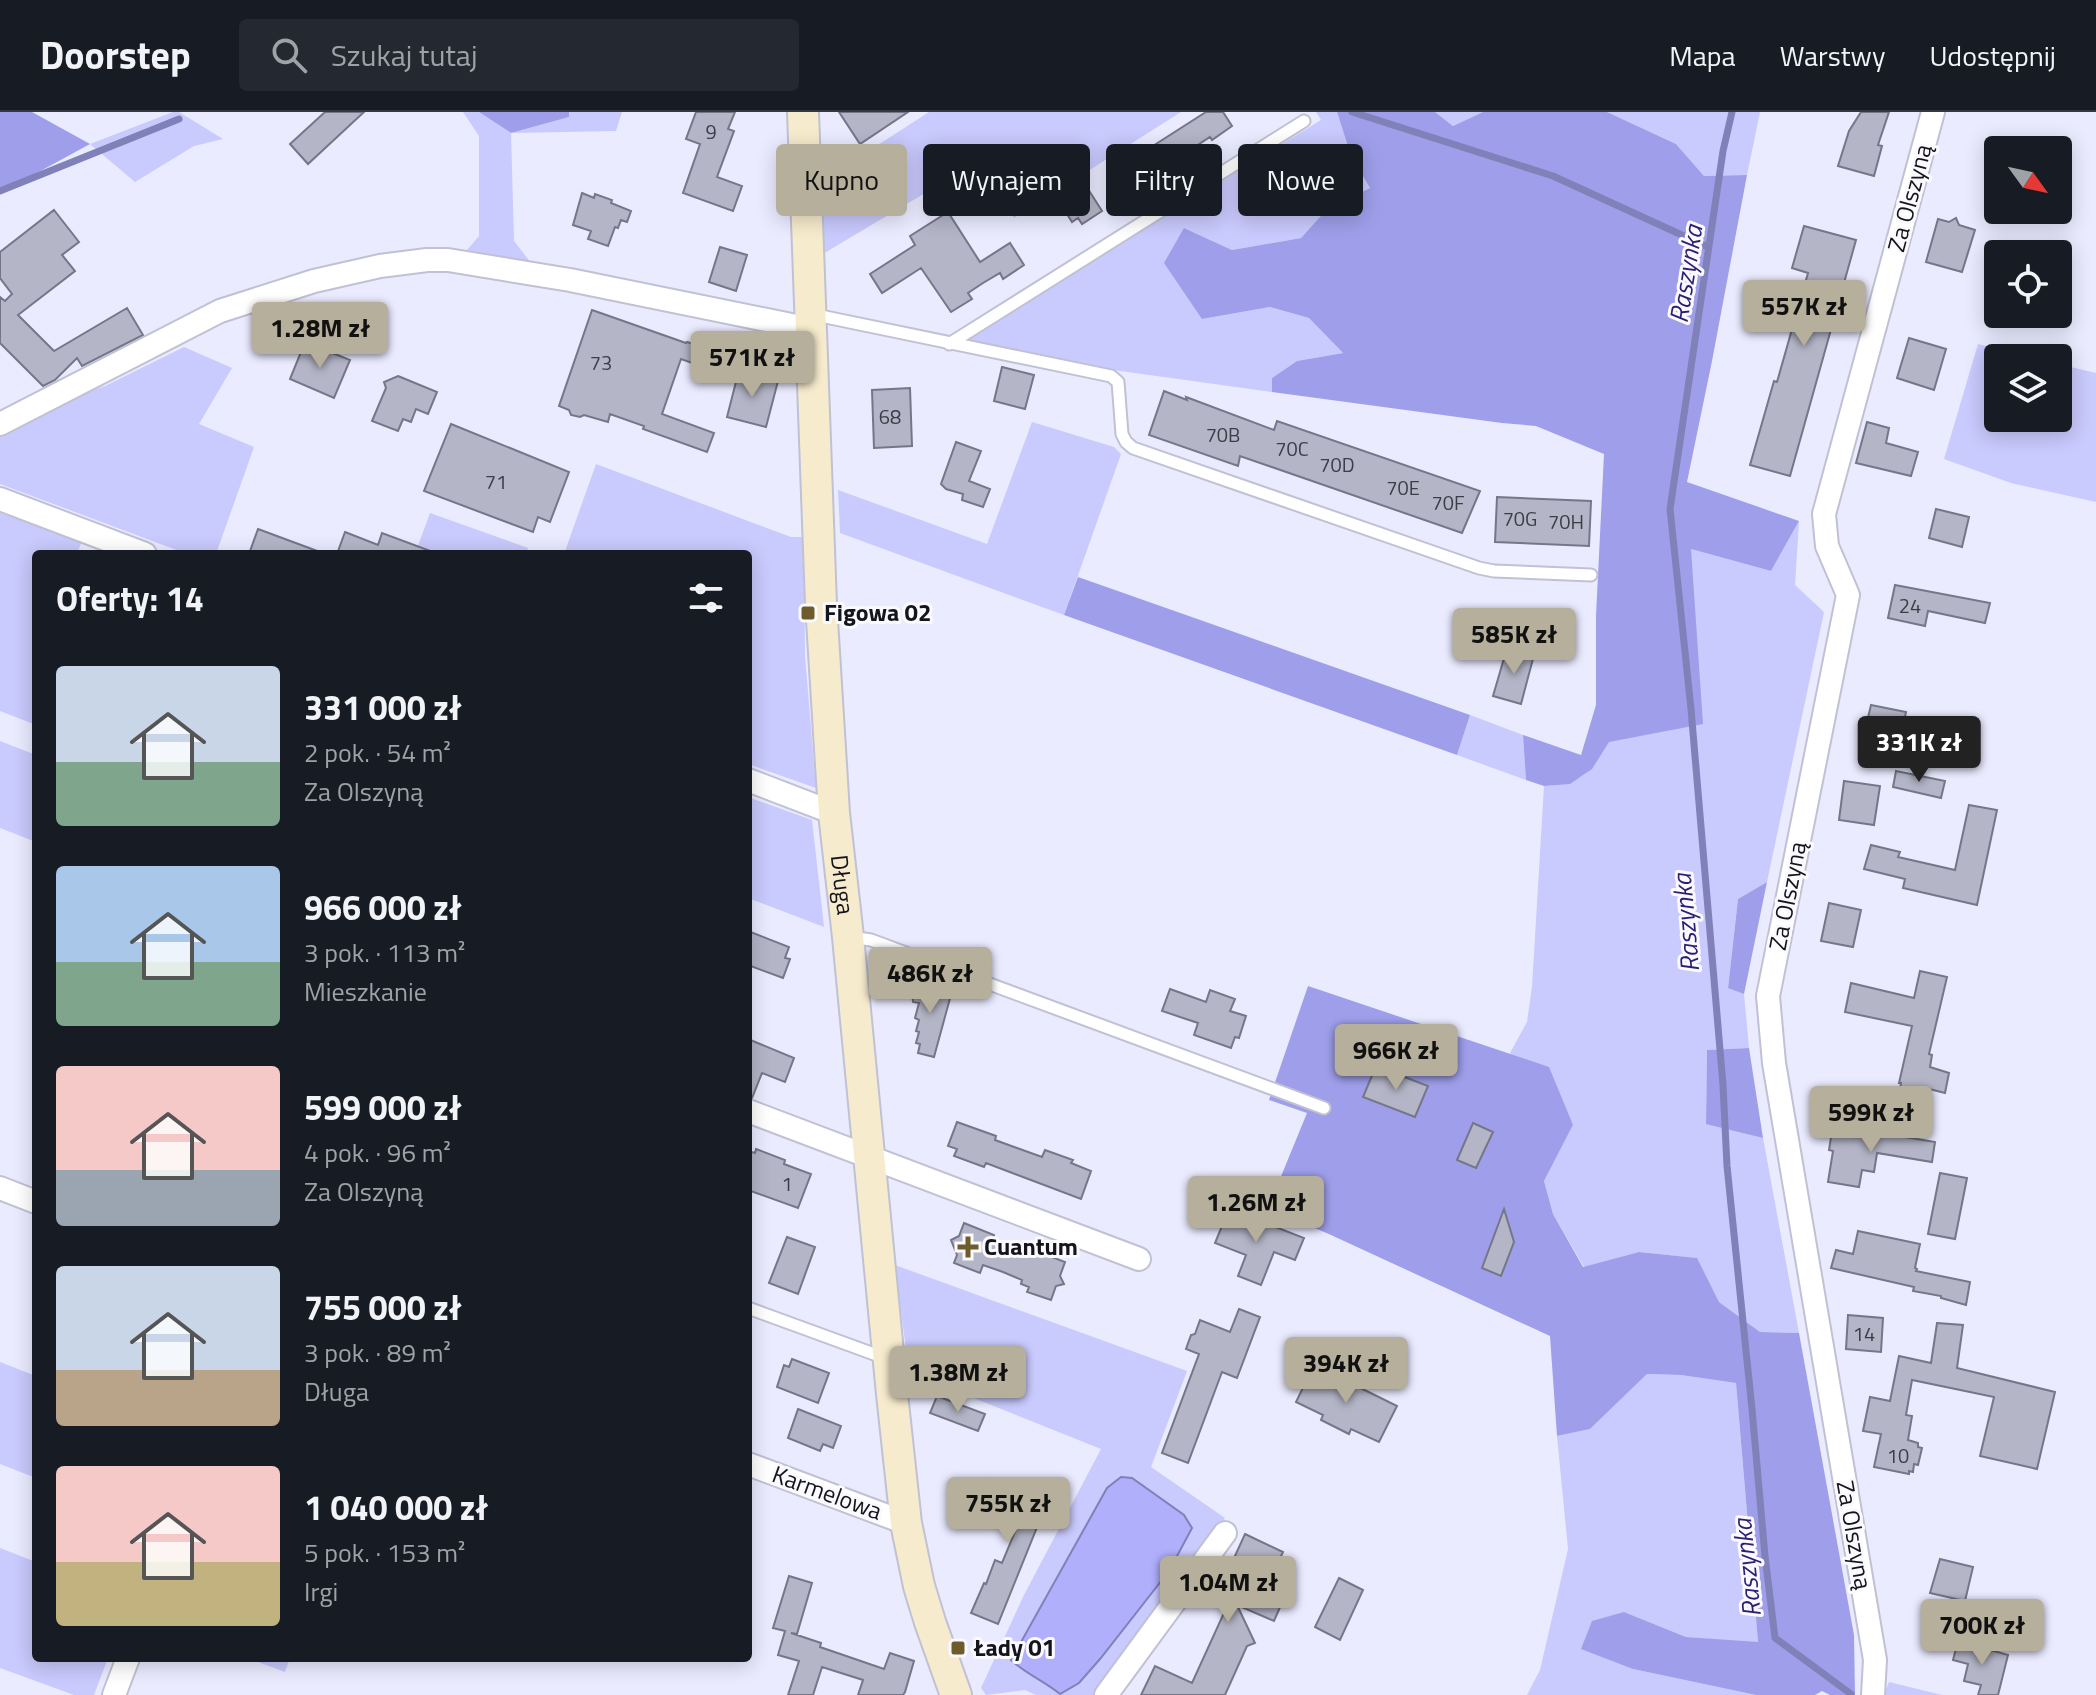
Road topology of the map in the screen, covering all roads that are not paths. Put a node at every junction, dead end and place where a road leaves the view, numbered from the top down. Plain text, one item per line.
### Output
1 (803, 112) edge
2 (1933, 112) edge
3 (1304, 121) dead end
4 (810, 321) junction
5 (949, 344) junction
6 (0, 424) edge
7 (0, 499) edge
8 (134, 550) edge
9 (1591, 575) dead end
10 (752, 782) edge
11 (834, 813) junction
12 (848, 937) junction
13 (1324, 1108) dead end
14 (752, 1112) edge
15 (869, 1156) junction
16 (0, 1188) edge
17 (32, 1200) edge
18 (1139, 1259) dead end
19 (752, 1309) edge
20 (889, 1359) junction
21 (752, 1465) edge
22 (906, 1523) junction
23 (1225, 1533) dead end
24 (126, 1662) edge
25 (114, 1695) edge
26 (956, 1695) edge
27 (1106, 1695) edge
28 (1873, 1695) edge

1 - 4 street, Długa
2 - 28 street, Za Olszyną
3 - 5 lane
4 - 5 lane
4 - 6 street
4 - 11 street, Długa
5 - 9 lane
7 - 8 street
10 - 11 street
11 - 12 street, Długa
12 - 13 lane
12 - 15 street, Długa
14 - 15 street
15 - 18 street
15 - 20 street, Długa
16 - 17 street
19 - 20 lane
20 - 22 street, Długa
21 - 22 street, Karmelowa
22 - 26 street, Długa
23 - 27 street
24 - 25 street

